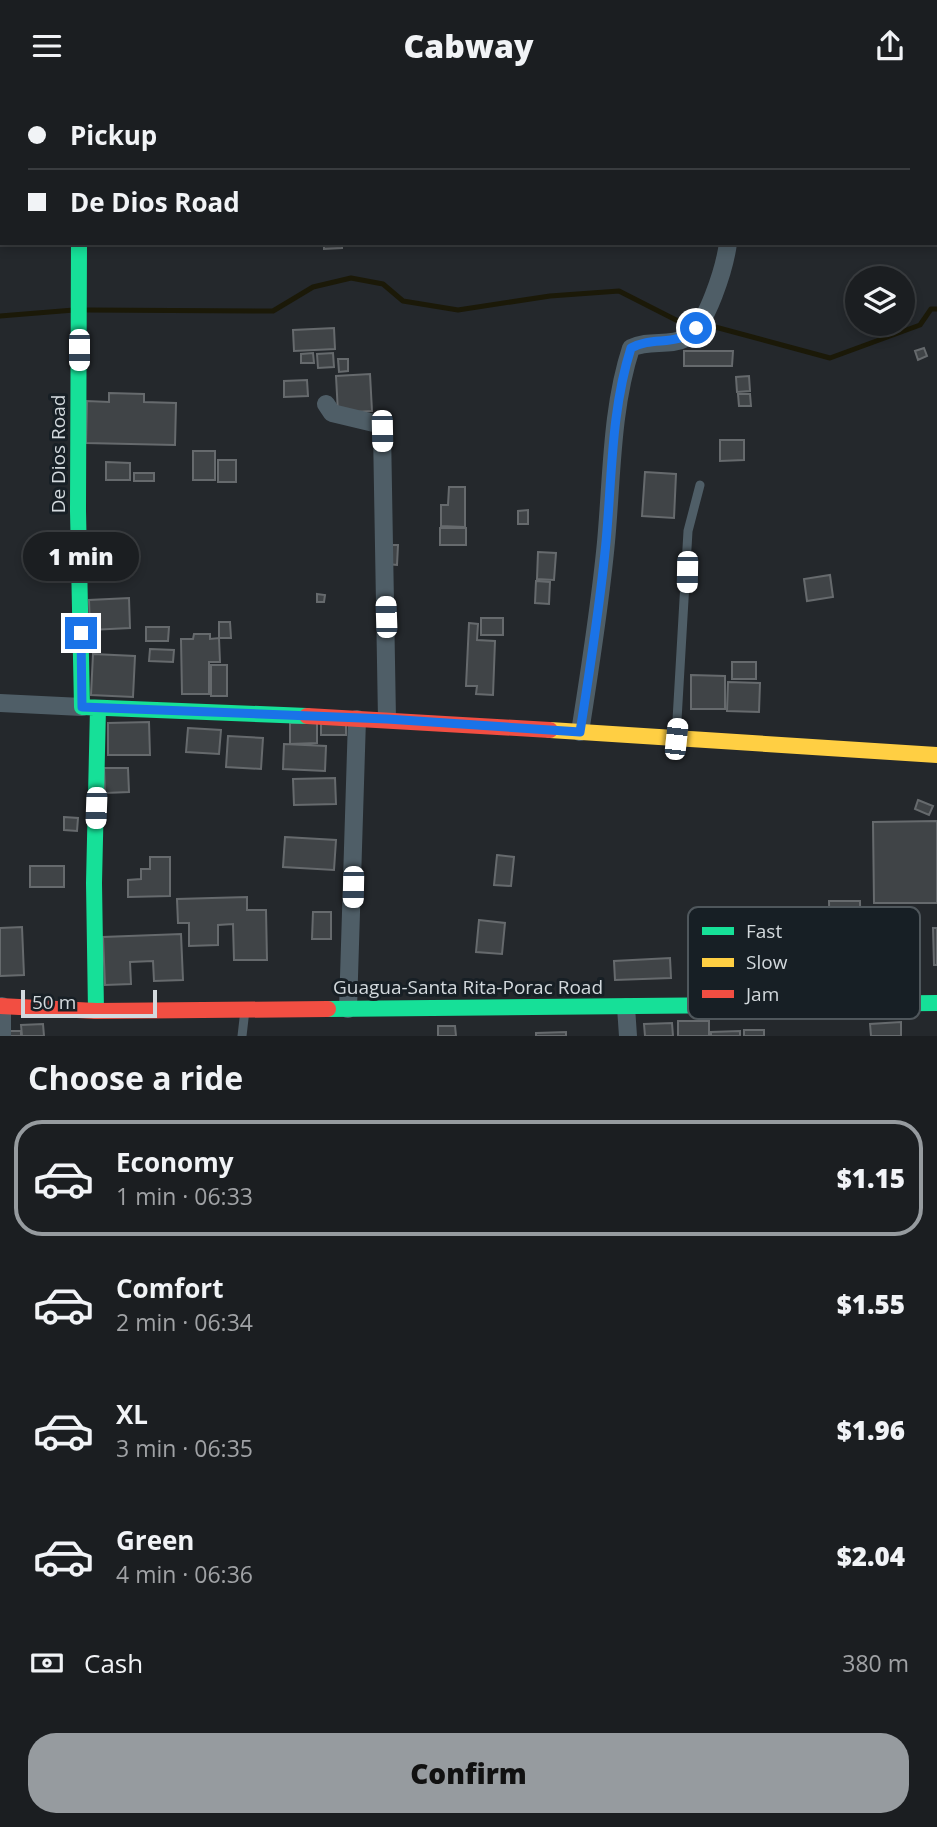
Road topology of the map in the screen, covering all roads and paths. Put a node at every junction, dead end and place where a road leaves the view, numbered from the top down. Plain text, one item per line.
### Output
1 (79, 245) edge
2 (728, 245) edge
3 (326, 404) dead end
4 (700, 485) dead end
5 (0, 703) edge
6 (90, 707) junction
7 (356, 719) junction
8 (387, 719) junction
9 (580, 732) junction
10 (676, 739) junction
11 (937, 755) edge
12 (1, 1006) edge
13 (688, 1006) edge
14 (626, 1007) junction
15 (245, 1009) junction
16 (348, 1009) junction
17 (96, 1011) junction
18 (2, 1036) edge
19 (242, 1036) edge
20 (628, 1036) edge

1 - 6 street, De Dios Road
2 - 9 street
3 - 8 street
4 - 10 lane
5 - 6 street
6 - 7 street
6 - 17 street, De Dios Road
7 - 8 street
7 - 16 street
8 - 9 street
9 - 10 street
10 - 11 street
12 - 17 street, Guagua-Santa Rita-Porac Road
12 - 18 street
13 - 14 street, Guagua-Santa Rita-Porac Road
14 - 16 street, Guagua-Santa Rita-Porac Road
14 - 20 street
15 - 16 street, Guagua-Santa Rita-Porac Road
15 - 17 street, Guagua-Santa Rita-Porac Road
15 - 19 lane

